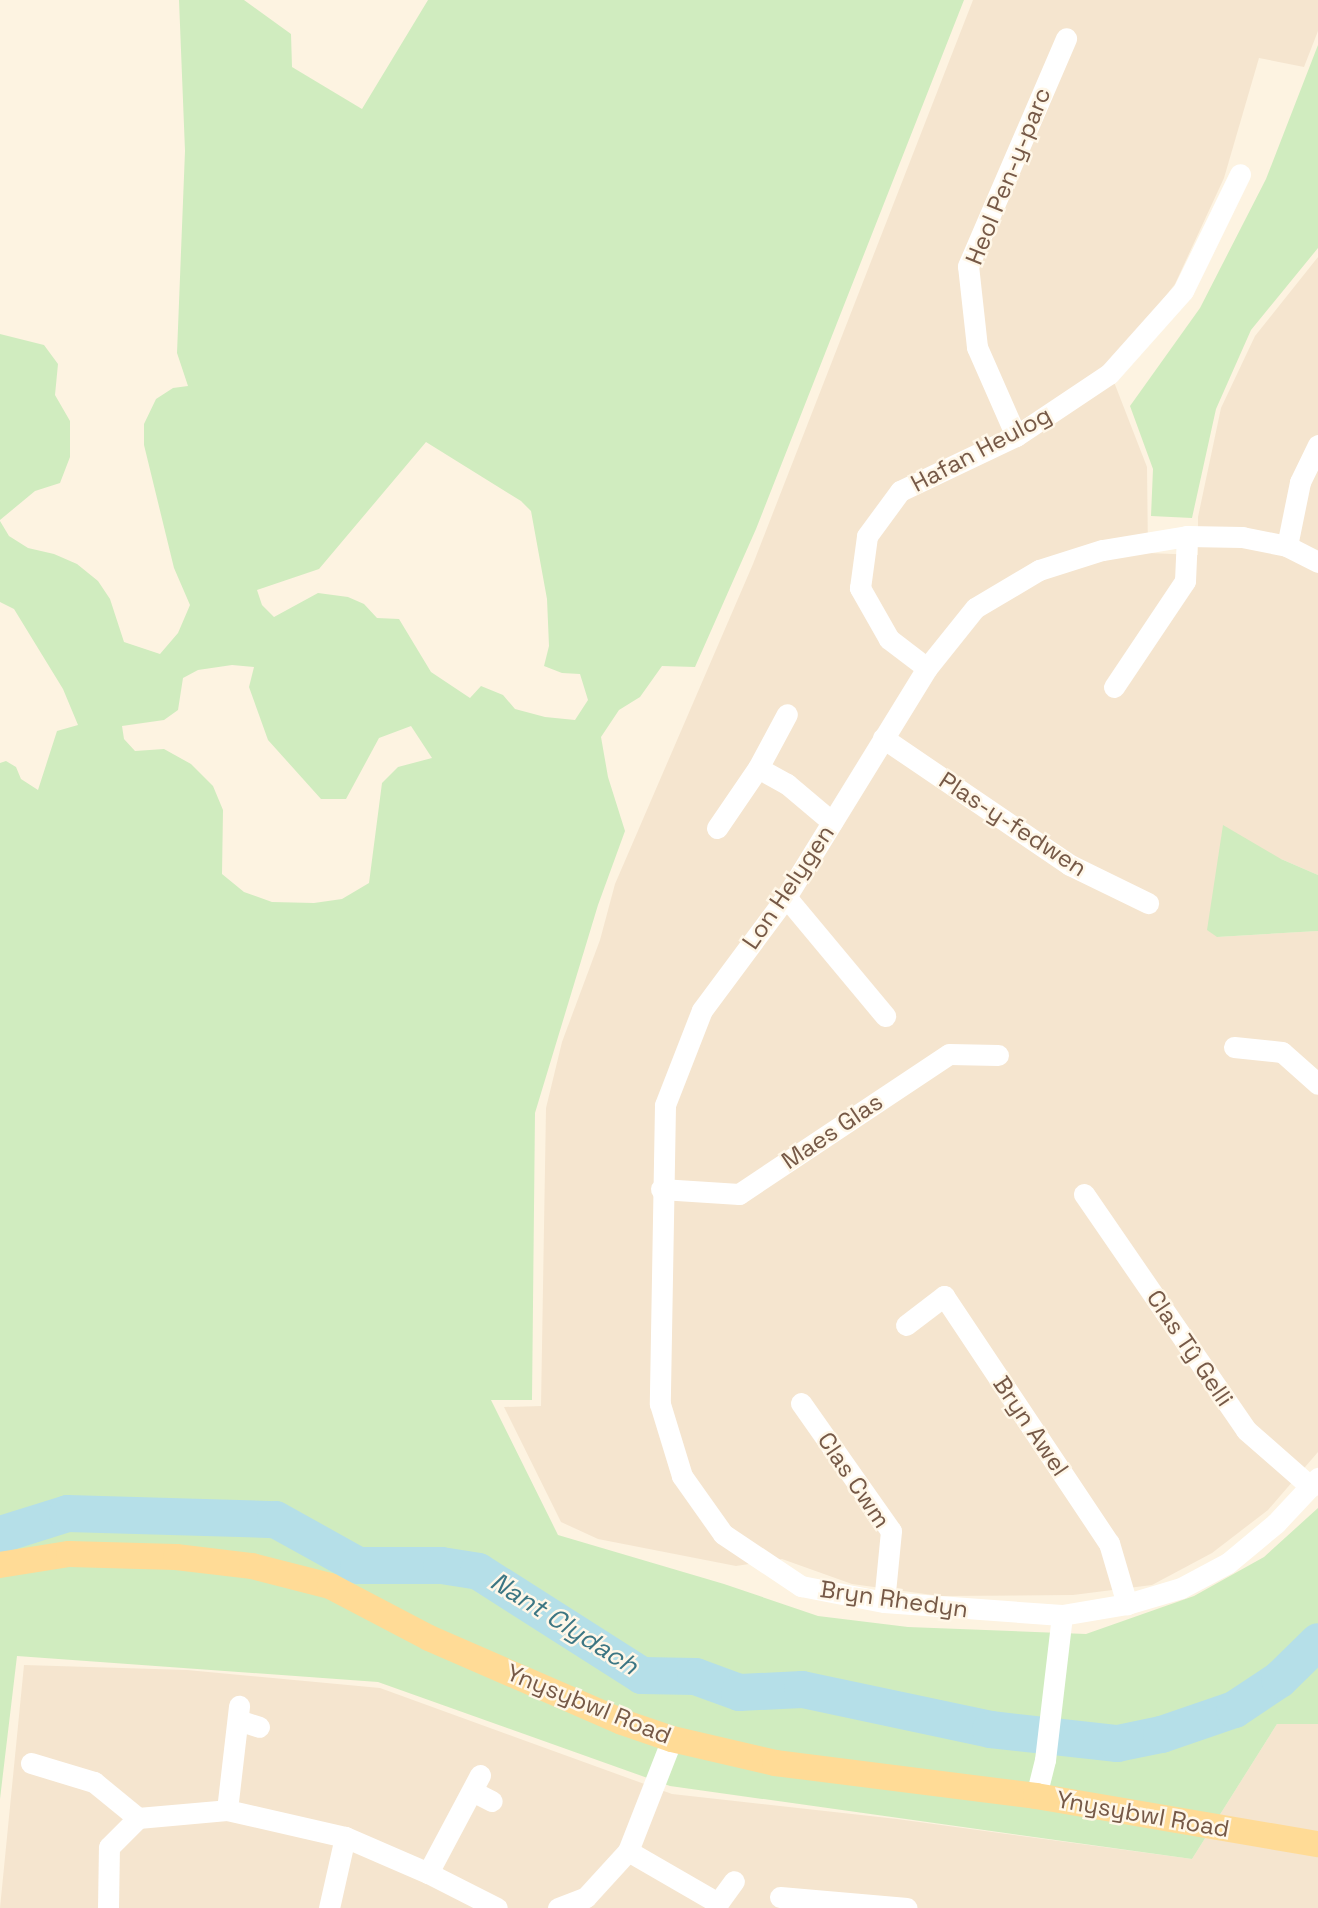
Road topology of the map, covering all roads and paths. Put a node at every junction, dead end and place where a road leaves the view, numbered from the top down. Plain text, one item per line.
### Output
1 (1066, 38) dead end
2 (1240, 174) dead end
3 (1016, 436) junction
4 (1318, 445) edge
5 (1187, 536) junction
6 (1287, 546) junction
7 (1318, 562) edge
8 (927, 668) junction
9 (1114, 687) dead end
10 (787, 714) dead end
11 (883, 738) junction
12 (758, 768) junction
13 (832, 822) junction
14 (717, 828) dead end
15 (786, 897) junction
16 (1148, 903) dead end
17 (885, 1016) dead end
18 (1234, 1047) dead end
19 (998, 1055) dead end
20 (1318, 1084) edge
21 (662, 1189) junction
22 (1084, 1194) dead end
23 (906, 1325) dead end
24 (802, 1404) dead end
25 (1315, 1482) edge
26 (0, 1565) edge
27 (884, 1602) junction
28 (1127, 1604) junction
29 (1062, 1615) junction
30 (259, 1727) dead end
31 (672, 1739) junction
32 (31, 1763) dead end
33 (1036, 1796) junction
34 (492, 1801) dead end
35 (227, 1810) junction
36 (138, 1818) junction
37 (345, 1837) junction
38 (1318, 1844) edge
39 (628, 1851) junction
40 (428, 1873) junction
41 (734, 1881) dead end
42 (780, 1897) dead end
43 (108, 1908) edge
44 (329, 1908) edge
45 (497, 1908) edge
46 (558, 1908) edge
47 (907, 1908) edge

1 - 3 street, Heol Pen-y-parc
2 - 3 street, Hafan Heulog
3 - 8 street, Hafan Heulog
4 - 6 street
5 - 6 street
5 - 8 street, Lon Helygen
5 - 9 street
6 - 7 street
8 - 11 street, Lon Helygen
10 - 12 street
11 - 13 street, Lon Helygen
11 - 16 street, Plas-y-fedwen
12 - 13 street
12 - 14 street
13 - 15 street, Lon Helygen
15 - 17 street
15 - 21 street, Lon Helygen
18 - 20 street
19 - 21 street, Maes Glas
21 - 27 street, Bryn Rhedyn
22 - 25 street, Clas Tŷ Gelli
23 - 28 street, Bryn Awel
24 - 27 street, Clas Cwm
25 - 28 street, Bryn Rhedyn
26 - 31 main road, Ynysybwl Road
27 - 29 street, Bryn Rhedyn
28 - 29 street, Bryn Rhedyn
29 - 33 street
30 - 35 street
31 - 33 main road, Ynysybwl Road
31 - 39 street
32 - 36 street
33 - 38 main road, Ynysybwl Road
34 - 40 street
35 - 36 street
35 - 37 street
36 - 43 street
37 - 40 street
37 - 44 street
39 - 41 street
39 - 46 street
40 - 45 street
42 - 47 street

